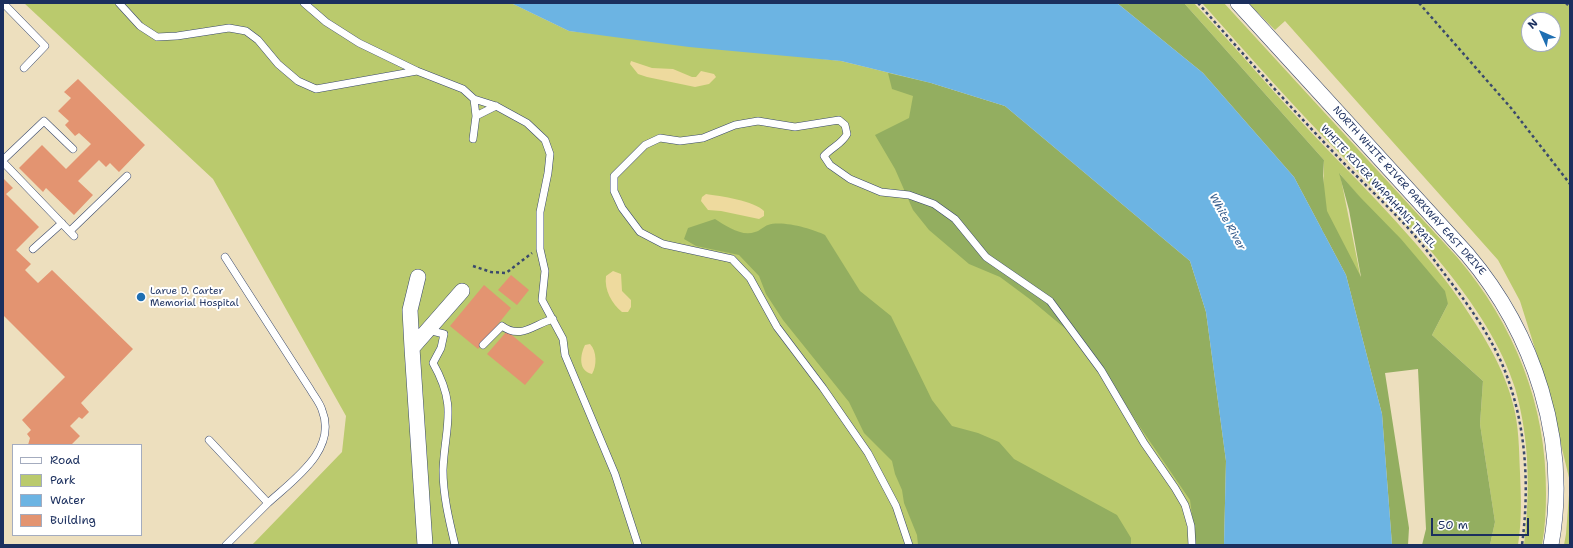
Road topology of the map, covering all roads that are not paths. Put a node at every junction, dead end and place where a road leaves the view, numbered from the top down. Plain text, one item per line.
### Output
1 (3, 3) edge
2 (119, 3) edge
3 (304, 3) edge
4 (1238, 3) edge
5 (24, 68) dead end
6 (417, 71) junction
7 (474, 99) junction
8 (496, 106) junction
9 (476, 116) junction
10 (473, 139) dead end
11 (73, 149) dead end
12 (3, 161) edge
13 (127, 176) dead end
14 (62, 223) junction
15 (33, 249) dead end
16 (225, 257) dead end
17 (418, 277) dead end
18 (462, 291) dead end
19 (553, 319) junction
20 (428, 330) junction
21 (483, 345) dead end
22 (412, 348) junction
23 (209, 440) dead end
24 (268, 503) junction
25 (226, 545) edge
26 (424, 545) edge
27 (455, 545) edge
28 (638, 545) edge
29 (909, 545) edge
30 (1192, 545) edge
31 (1551, 545) edge

1 - 5 lane
2 - 6 lane
3 - 6 lane
4 - 31 street, NORTH WHITE RIVER PARKWAY EAST DRIVE
6 - 7 lane
7 - 8 lane
7 - 9 lane
8 - 9 lane
8 - 19 lane
9 - 10 lane
11 - 12 lane
12 - 14 lane
13 - 14 lane
14 - 15 lane
16 - 24 lane
17 - 22 street
18 - 20 street
19 - 21 lane
19 - 28 lane
20 - 22 street
20 - 27 lane
22 - 26 street
23 - 24 lane
24 - 25 lane
29 - 30 lane

